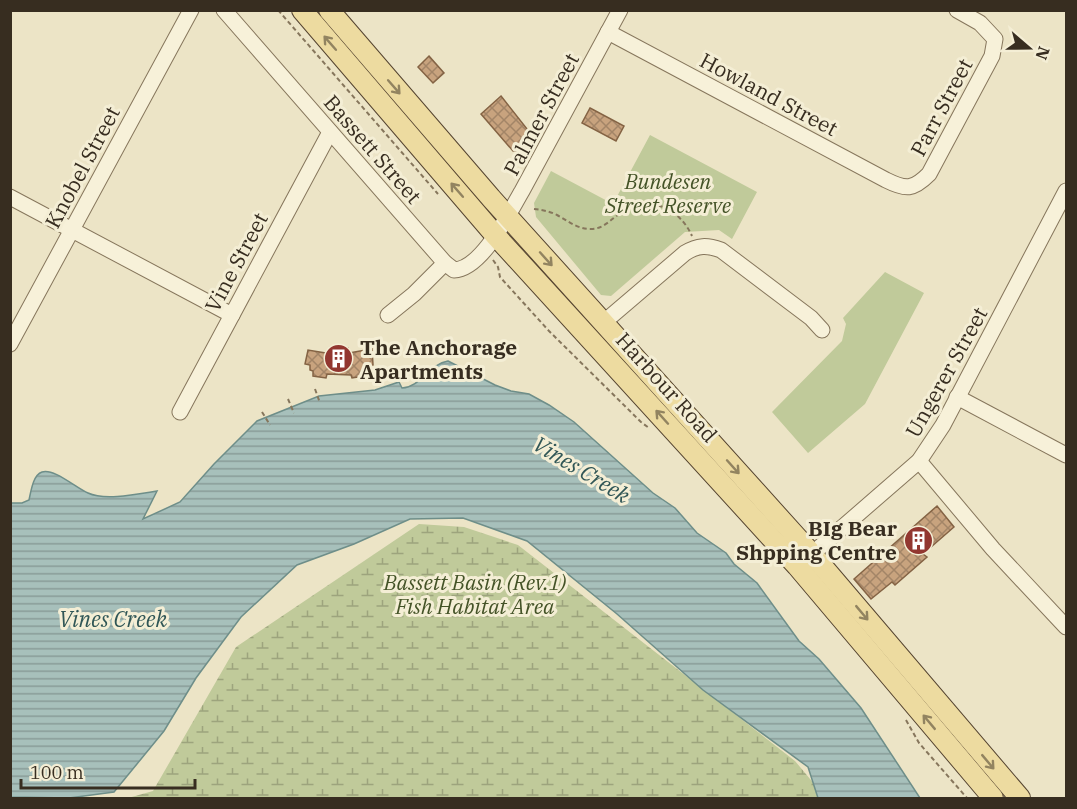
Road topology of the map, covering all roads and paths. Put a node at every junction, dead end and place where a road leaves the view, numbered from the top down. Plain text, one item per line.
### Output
1 (191, 10) edge
2 (224, 10) edge
3 (278, 10) edge
4 (302, 10) edge
5 (329, 10) edge
6 (620, 10) edge
7 (957, 10) edge
8 (608, 32) junction
9 (330, 132) junction
10 (911, 188) joint
11 (1066, 192) edge
12 (10, 197) edge
13 (443, 200) dead end
14 (534, 209) dead end
15 (507, 216) junction
16 (72, 230) junction
17 (495, 235) junction
18 (695, 247) junction
19 (493, 260) dead end
20 (445, 263) junction
21 (232, 315) junction
22 (388, 315) dead end
23 (603, 323) junction
24 (822, 330) dead end
25 (10, 344) edge
26 (315, 389) dead end
27 (957, 398) junction
28 (288, 399) dead end
29 (320, 403) dead end
30 (180, 412) dead end
31 (262, 412) dead end
32 (294, 413) dead end
33 (270, 425) dead end
34 (657, 433) dead end
35 (1066, 455) edge
36 (919, 461) junction
37 (805, 560) junction
38 (1066, 627) edge
39 (902, 714) dead end
40 (967, 798) edge
41 (993, 798) edge
42 (1020, 798) edge

1 - 16 street, Knobel Street
2 - 9 street, Bassett Street
3 - 13 path
17 -> 4 main road, Harbour Road
5 -> 15 main road, Harbour Road
6 - 8 street, Palmer Street
7 - 10 street, Parr Street
8 - 10 street, Howland Street
8 - 15 street, Palmer Street
9 - 20 street, Bassett Street
9 - 21 street, Vine Street
11 - 27 street, Ungerer Street
12 - 16 street
14 - 18 path
15 - 17 street, Palmer Street
15 -> 23 main road, Harbour Road
16 - 21 street
16 - 25 street, Knobel Street
17 - 20 street
37 -> 17 main road, Harbour Road
18 - 23 street
18 - 24 street
19 - 34 path
20 - 22 street
21 - 30 street, Vine Street
23 -> 37 main road, Harbour Road
26 - 29 path
27 - 35 street
27 - 36 street, Ungerer Street
28 - 32 path
31 - 33 path
36 - 37 street, Ungerer Street
36 - 38 street
41 -> 37 main road, Harbour Road
37 -> 42 main road, Harbour Road
39 - 40 path

